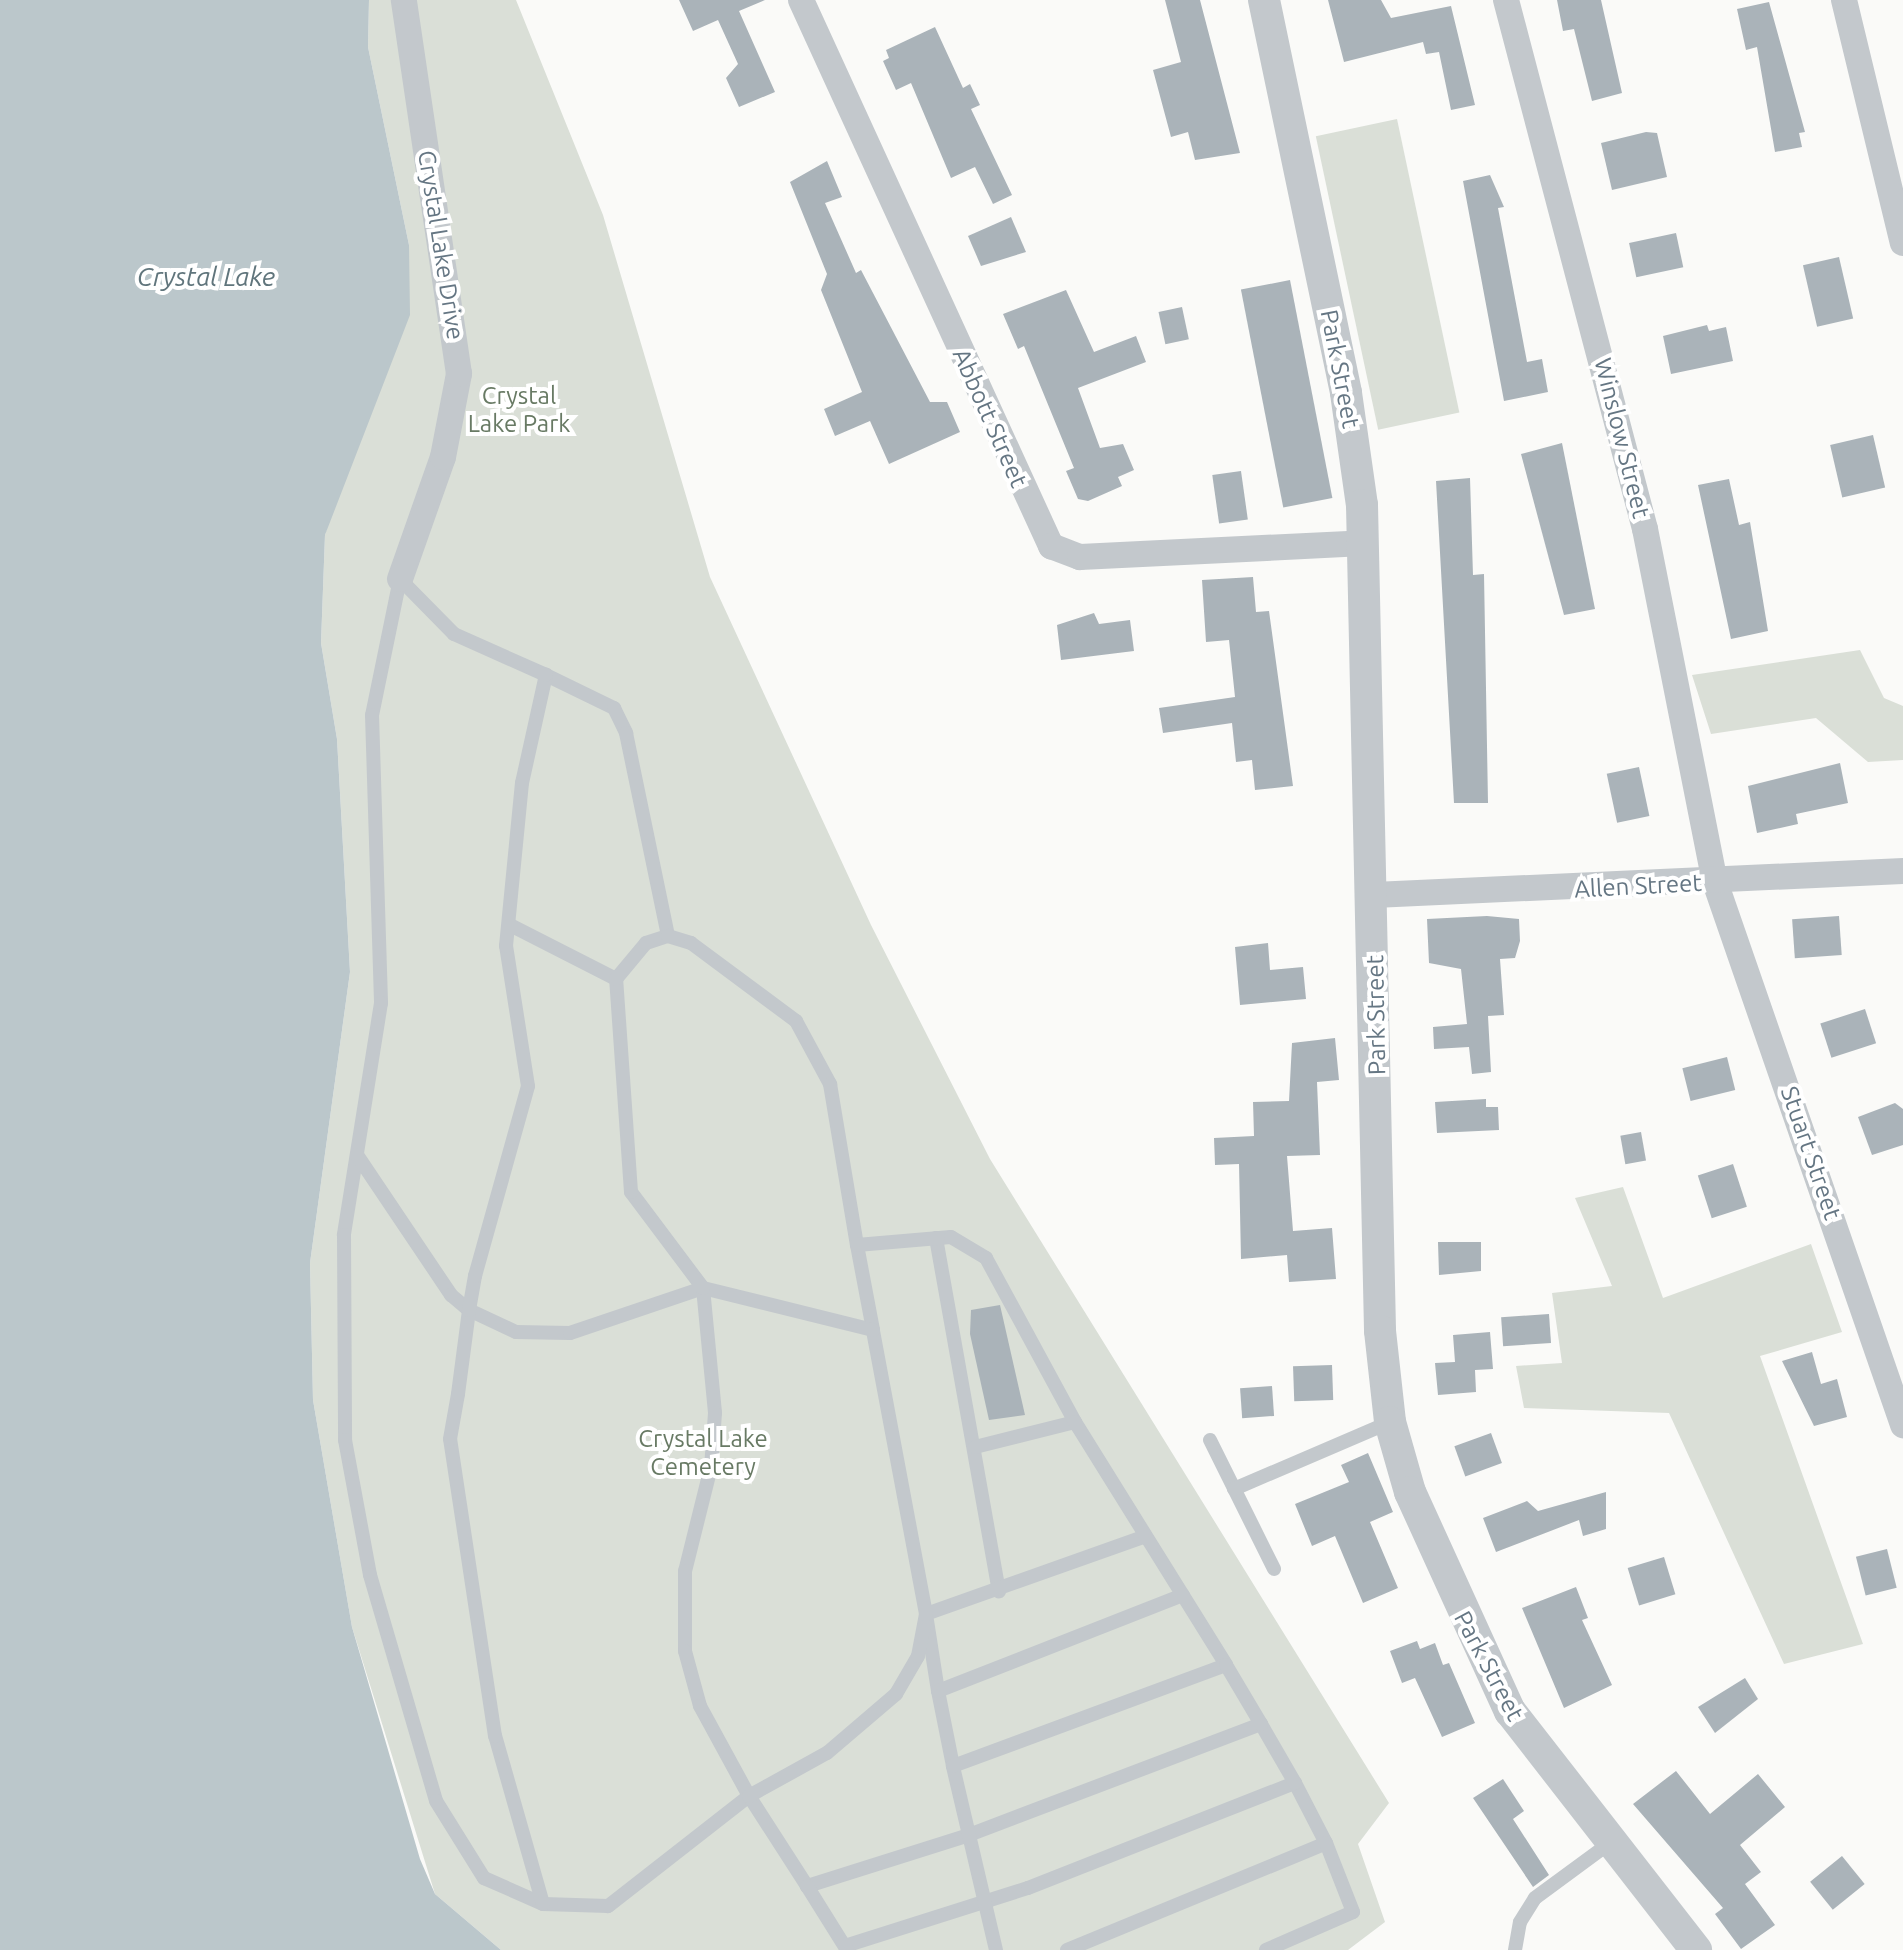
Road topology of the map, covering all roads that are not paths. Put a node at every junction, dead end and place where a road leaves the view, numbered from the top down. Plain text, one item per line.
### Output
1 (404, 0) edge
2 (801, 0) edge
3 (1264, 0) edge
4 (1506, 0) edge
5 (1844, 0) edge
6 (1903, 243) edge
7 (1364, 543) junction
8 (400, 579) junction
9 (546, 675) junction
10 (1903, 871) edge
11 (1715, 882) junction
12 (1374, 895) junction
13 (510, 925) junction
14 (668, 936) junction
15 (616, 979) junction
16 (357, 1155) junction
17 (936, 1238) junction
18 (857, 1245) junction
19 (703, 1288) junction
20 (469, 1310) junction
21 (873, 1330) junction
22 (1075, 1422) junction
23 (1390, 1422) junction
24 (1903, 1425) edge
25 (1210, 1440) dead end
26 (975, 1447) junction
27 (1234, 1489) junction
28 (1146, 1536) junction
29 (1274, 1569) dead end
30 (999, 1591) junction
31 (1183, 1595) junction
32 (926, 1614) junction
33 (1226, 1665) junction
34 (938, 1691) junction
35 (1261, 1724) junction
36 (953, 1766) junction
37 (1295, 1783) junction
38 (749, 1796) junction
39 (966, 1836) junction
40 (1326, 1843) junction
41 (1610, 1843) junction
42 (807, 1886) junction
43 (982, 1902) junction
44 (543, 1904) junction
45 (846, 1948) edge
46 (996, 1950) edge
47 (1067, 1950) edge
48 (1266, 1950) edge
49 (1515, 1950) edge
50 (1696, 1950) edge

1 - 8 street, Crystal Lake Drive
2 - 7 street, Abbott Street
3 - 7 street, Park Street
4 - 11 street, Winslow Street
5 - 6 street
7 - 12 street, Park Street
8 - 9 lane
8 - 16 lane
9 - 13 lane
9 - 14 lane
10 - 11 street, Allen Street
11 - 12 street, Allen Street
11 - 24 street, Stuart Street
12 - 23 street, Park Street
13 - 15 lane
13 - 20 lane
14 - 15 lane
14 - 18 lane
15 - 19 lane
16 - 20 lane
16 - 44 lane
17 - 18 lane
17 - 22 lane
17 - 26 lane
18 - 21 lane
19 - 20 lane
19 - 21 lane
19 - 38 lane
20 - 44 lane
21 - 32 lane
22 - 26 lane
22 - 28 lane
23 - 27 lane
23 - 41 street, Park Street
25 - 27 lane
26 - 30 lane
27 - 29 lane
28 - 30 lane
28 - 31 lane
30 - 32 lane
31 - 33 lane
31 - 34 lane
32 - 34 lane
32 - 38 lane
33 - 35 lane
33 - 36 lane
34 - 36 lane
35 - 37 lane
35 - 39 lane
36 - 39 lane
37 - 40 lane
37 - 43 lane
38 - 42 lane
38 - 44 lane
39 - 42 lane
39 - 43 lane
40 - 47 lane
40 - 48 lane
41 - 49 lane
41 - 50 street, Park Street
42 - 45 lane
43 - 45 lane
43 - 46 lane

